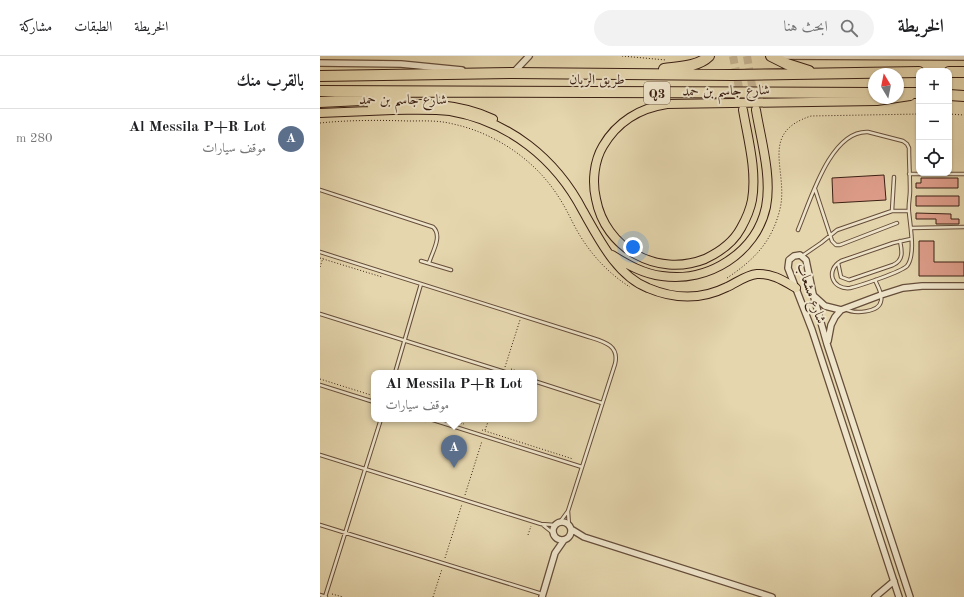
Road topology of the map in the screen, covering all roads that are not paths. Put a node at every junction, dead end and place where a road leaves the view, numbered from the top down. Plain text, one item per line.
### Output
1 (530, 56) edge
2 (709, 56) edge
3 (771, 56) edge
4 (776, 56) edge
5 (964, 56) edge
6 (840, 57) edge
7 (320, 63) edge
8 (916, 72) edge
9 (952, 72) edge
10 (964, 72) edge
11 (500, 73) junction
12 (512, 73) junction
13 (631, 74) junction
14 (818, 74) junction
15 (320, 76) edge
16 (320, 91) edge
17 (440, 92) junction
18 (868, 93) edge
19 (904, 93) edge
20 (916, 93) edge
21 (916, 94) edge
22 (952, 95) edge
23 (964, 96) edge
24 (320, 102) edge
25 (743, 110) dead end
26 (756, 110) tunnel mouth
27 (320, 113) edge
28 (531, 147) junction
29 (909, 174) junction
30 (964, 174) edge
31 (894, 177) dead end
32 (815, 189) junction
33 (320, 190) edge
34 (892, 211) junction
35 (909, 211) junction
36 (897, 223) dead end
37 (964, 227) edge
38 (911, 228) junction
39 (798, 230) dead end
40 (830, 235) junction
41 (911, 239) junction
42 (900, 241) junction
43 (320, 252) edge
44 (610, 254) junction
45 (802, 256) junction
46 (421, 261) dead end
47 (429, 263) junction
48 (838, 263) junction
49 (451, 270) dead end
50 (875, 280) junction
51 (421, 284) junction
52 (964, 286) edge
53 (796, 288) junction
54 (813, 294) junction
55 (881, 295) junction
56 (843, 310) junction
57 (320, 314) edge
58 (405, 341) junction
59 (827, 344) junction
60 (396, 370) edge
61 (498, 370) edge
62 (537, 382) edge
63 (320, 385) edge
64 (371, 401) edge
65 (602, 403) junction
66 (379, 422) edge
67 (439, 422) edge
68 (320, 455) edge
69 (582, 467) junction
70 (365, 469) junction
71 (568, 511) junction
72 (558, 523) junction
73 (541, 524) junction
74 (320, 525) edge
75 (570, 527) junction
76 (345, 532) junction
77 (554, 535) junction
78 (584, 537) junction
79 (566, 539) junction
80 (556, 553) junction
81 (894, 581) junction
82 (320, 595) edge
83 (542, 596) edge
84 (325, 597) edge
85 (772, 597) edge
86 (875, 597) edge
87 (899, 597) edge
88 (910, 597) edge

1 - 12 street
2 - 13 highway
3 - 14 highway
4 - 6 street
5 - 6 street
7 - 11 street, طريق الريان
8 - 14 highway, طريق الريان / Q3
9 - 10 highway
11 - 12 highway, طريق الريان / Q3
11 - 15 highway, طريق الريان / Q3
12 - 13 highway, طريق الريان / Q3
13 - 14 highway, طريق الريان / Q3
16 - 17 highway, طريق الريان / Q3
17 - 18 highway, طريق الريان / Q3
17 - 24 highway
19 - 20 highway
21 - 25 main road, شارع جاسم بن حمد
22 - 23 highway
24 - 28 main road
26 - 44 main road, شارع جاسم بن حمد
27 - 28 main road, شارع جاسم بن حمد
28 - 44 main road, شارع جاسم بن حمد
29 - 30 lane
29 - 32 lane
29 - 35 lane
31 - 34 lane
32 - 39 lane
32 - 40 lane
33 - 47 lane
34 - 35 lane
34 - 40 lane
35 - 38 lane
36 - 40 lane
37 - 38 lane
38 - 41 lane
40 - 45 lane
41 - 42 lane
41 - 50 lane
42 - 48 lane
42 - 48 lane
43 - 51 lane
44 - 53 main road
45 - 53 street, شارع مشعاب
45 - 54 street, شارع مشعاب
46 - 47 lane
47 - 49 lane
48 - 50 lane
50 - 55 lane
51 - 58 lane
51 - 65 lane
52 - 55 street
53 - 81 street, شارع مشعاب
54 - 56 street
54 - 59 street, شارع مشعاب
55 - 56 street
55 - 56 lane
56 - 59 street
57 - 58 lane
58 - 60 lane
58 - 61 lane
59 - 88 street, شارع مشعاب
62 - 65 lane
63 - 64 lane
65 - 69 lane
66 - 70 lane
67 - 69 lane
68 - 70 lane
69 - 71 lane
70 - 73 lane
70 - 76 lane
71 - 72 lane
71 - 75 lane
72 - 73 lane
72 - 75 street
72 - 77 street
73 - 77 lane
74 - 76 lane
75 - 78 street
75 - 79 street
76 - 83 lane
76 - 84 lane
77 - 79 street
77 - 80 street
78 - 79 street
78 - 85 street
79 - 80 street
80 - 83 street
81 - 86 street
81 - 87 street, شارع مشعاب
82 - 84 lane

